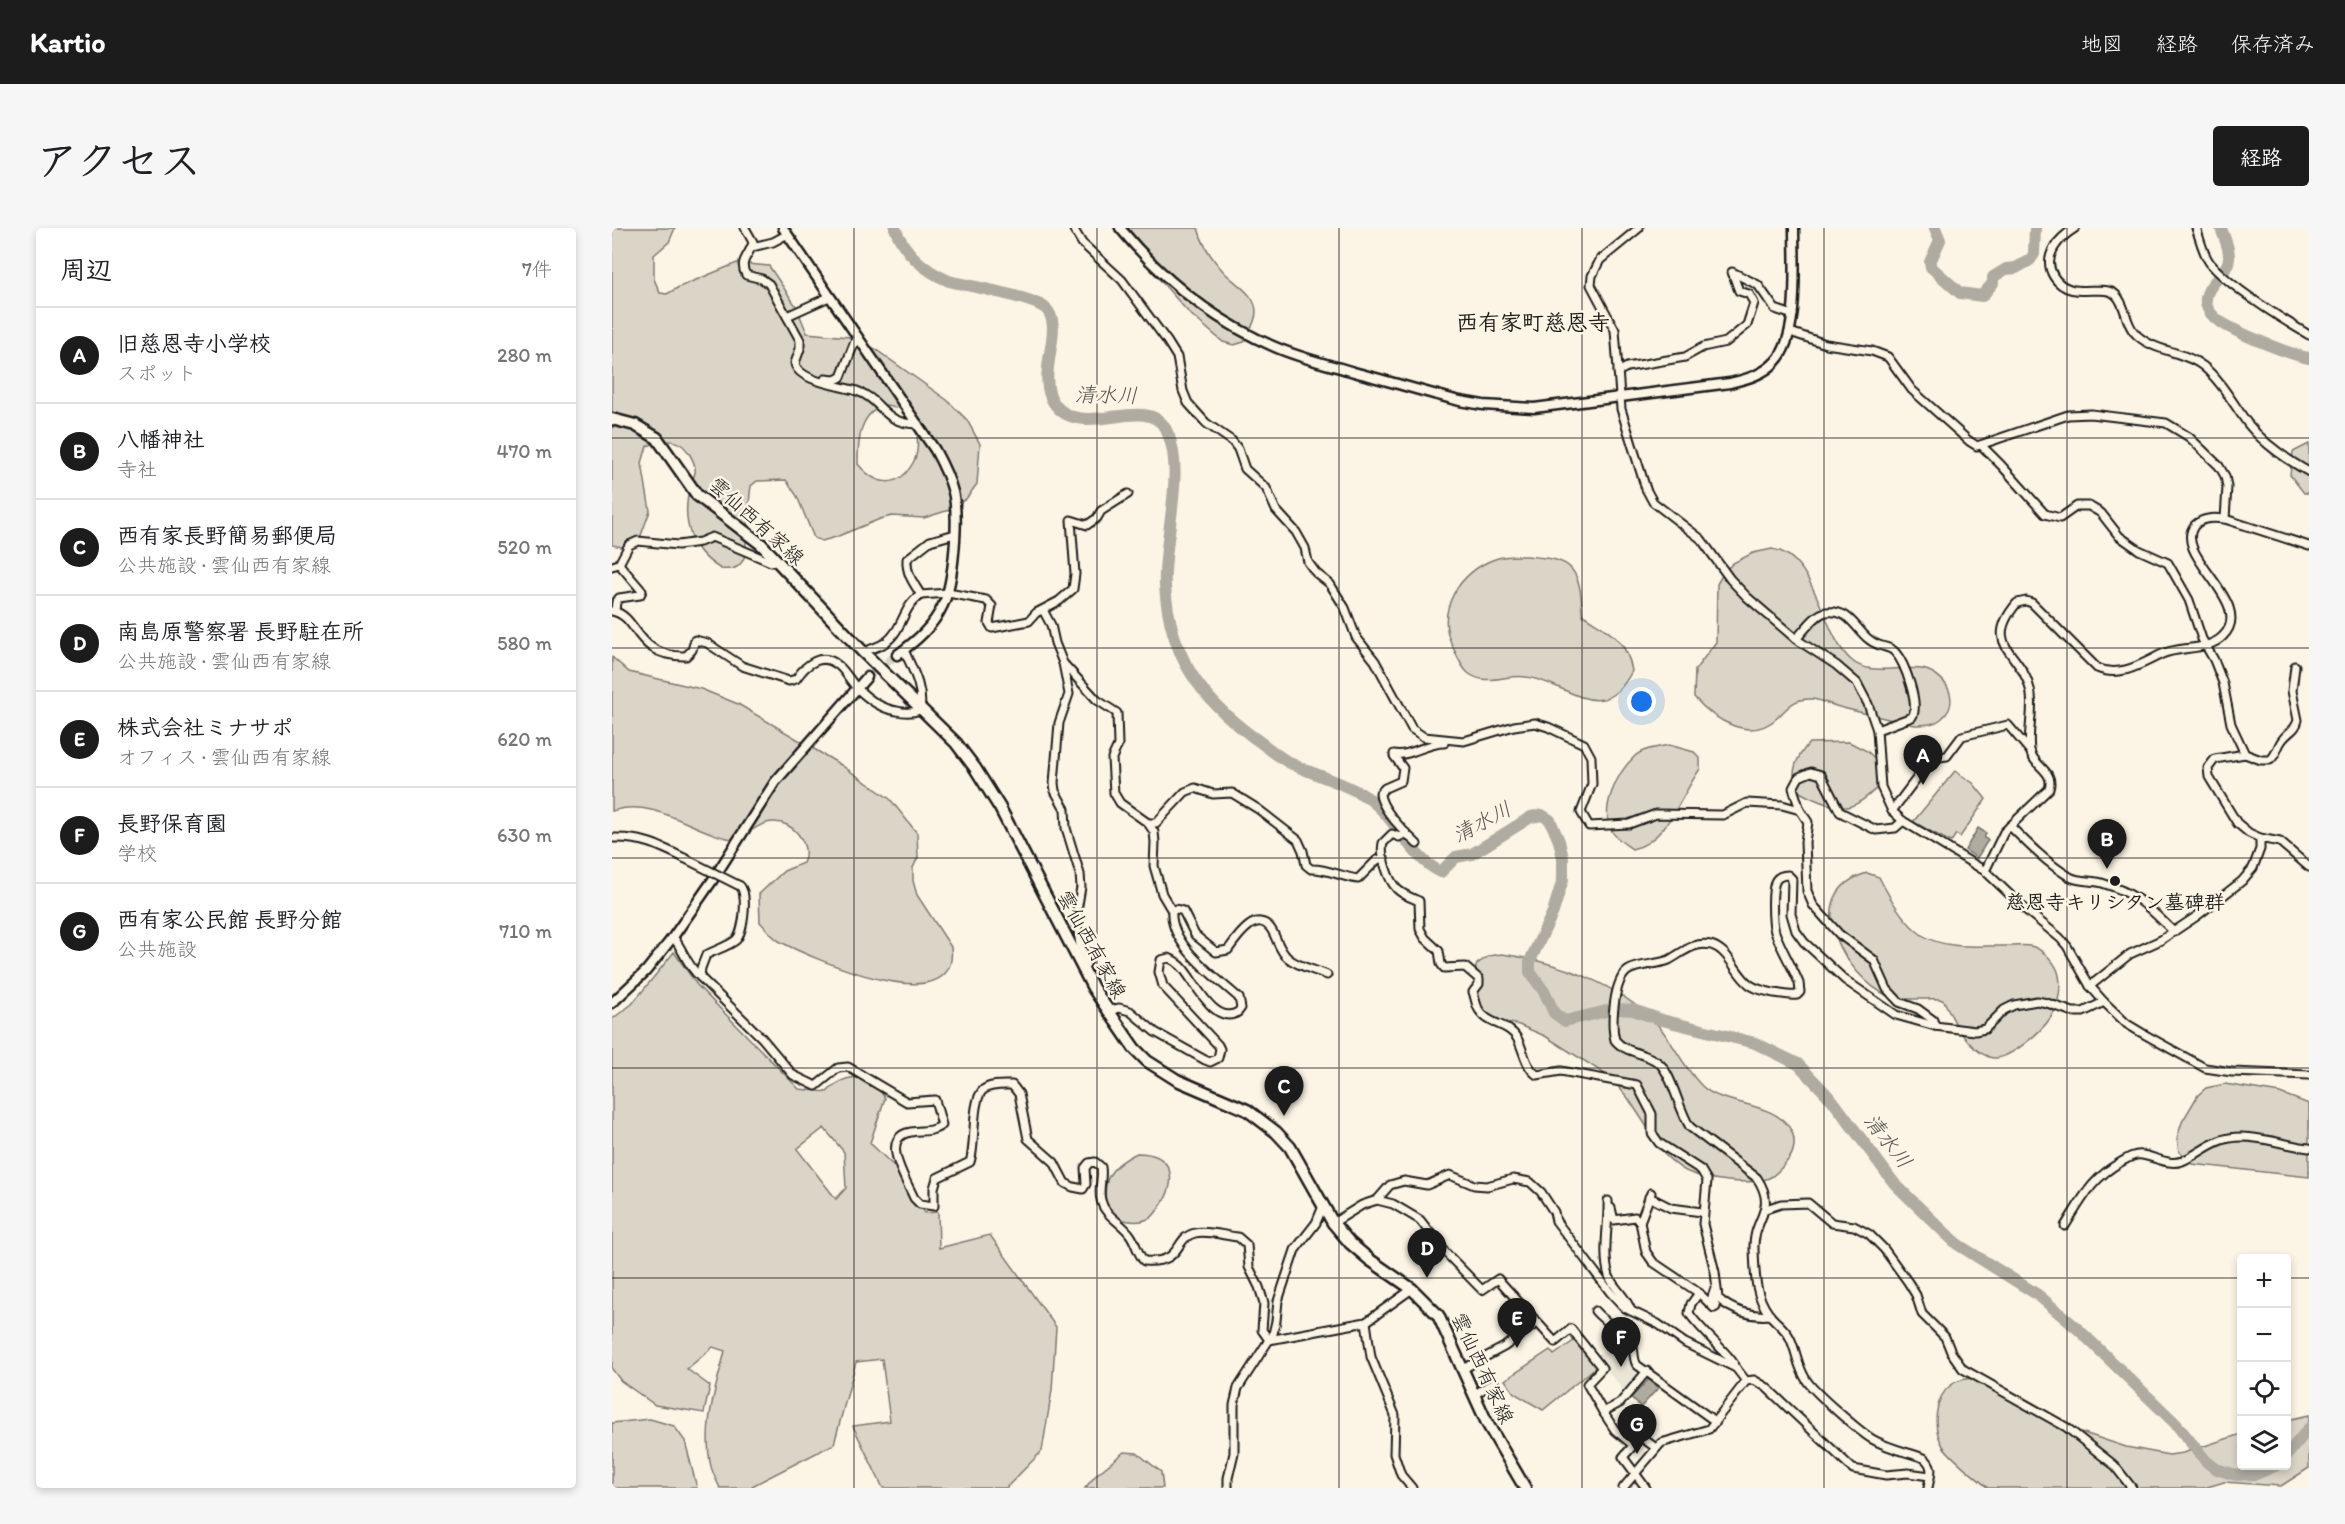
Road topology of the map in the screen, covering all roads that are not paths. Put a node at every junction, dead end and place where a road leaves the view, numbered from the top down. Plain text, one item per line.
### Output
1 (745, 228) edge
2 (1072, 228) edge
3 (1120, 228) edge
4 (1639, 228) edge
5 (1794, 228) edge
6 (2075, 228) edge
7 (2196, 228) edge
8 (784, 232) edge
9 (752, 247) junction
10 (829, 297) junction
11 (1792, 315) junction
12 (787, 316) junction
13 (1790, 332) junction
14 (2309, 334) edge
15 (857, 336) junction
16 (1618, 372) junction
17 (808, 376) junction
18 (1619, 398) junction
19 (612, 419) edge
20 (918, 424) junction
21 (1981, 446) junction
22 (2309, 472) edge
23 (1128, 494) dead end
24 (2225, 519) junction
25 (955, 534) junction
26 (2309, 546) edge
27 (780, 562) junction
28 (616, 565) edge
29 (948, 593) junction
30 (921, 596) junction
31 (1043, 610) junction
32 (613, 611) edge
33 (1796, 639) junction
34 (2206, 645) junction
35 (900, 652) joint
36 (864, 653) junction
37 (1063, 663) junction
38 (2295, 666) dead end
39 (867, 677) tunnel mouth
40 (855, 689) junction
41 (920, 710) junction
42 (1877, 730) junction
43 (1464, 741) junction
44 (2030, 751) junction
45 (2245, 754) junction
46 (1800, 810) junction
47 (1892, 811) junction
48 (1903, 821) junction
49 (1148, 823) junction
50 (2010, 826) junction
51 (1403, 835) junction
52 (612, 838) edge
53 (2260, 838) junction
54 (1417, 844) dead end
55 (1384, 858) junction
56 (2309, 867) edge
57 (1985, 871) junction
58 (1172, 911) junction
59 (2174, 932) junction
60 (673, 937) junction
61 (1083, 969) junction
62 (1327, 975) dead end
63 (700, 977) junction
64 (2090, 986) junction
65 (2104, 1002) junction
66 (612, 1003) edge
67 (1107, 1011) junction
68 (1935, 1026) junction
69 (2309, 1075) edge
70 (2309, 1148) edge
71 (1377, 1200) junction
72 (1323, 1206) junction
73 (1766, 1209) junction
74 (1702, 1212) junction
75 (1640, 1222) junction
76 (1333, 1223) junction
77 (2065, 1226) dead end
78 (1716, 1288) junction
79 (1412, 1289) junction
80 (1699, 1293) junction
81 (1595, 1311) dead end
82 (1631, 1311) junction
83 (1770, 1315) junction
84 (1366, 1322) junction
85 (1538, 1322) junction
86 (1270, 1339) junction
87 (1736, 1368) junction
88 (1463, 1369) junction
89 (1647, 1371) junction
90 (1746, 1381) junction
91 (1494, 1382) dead end
92 (1474, 1395) junction
93 (1603, 1412) junction
94 (1716, 1422) junction
95 (1633, 1445) junction
96 (1656, 1448) junction
97 (1635, 1473) junction
98 (1930, 1476) junction
99 (1228, 1488) edge
100 (1412, 1488) edge
101 (1526, 1488) edge
102 (1623, 1488) edge
103 (1646, 1488) edge
104 (1928, 1488) edge
105 (2132, 1488) edge

1 - 9 street
2 - 43 street
3 - 18 street
4 - 16 street
5 - 11 street
6 - 22 street
7 - 14 street
8 - 9 street
8 - 10 street
9 - 12 street
10 - 12 street
10 - 15 street
11 - 13 street
11 - 16 street
12 - 17 street
13 - 18 street
13 - 21 street
15 - 17 street
15 - 20 street
16 - 18 street
17 - 20 street
18 - 33 street
19 - 27 main road, 雲仙西有家線
20 - 25 street
21 - 24 street
21 - 34 street
23 - 31 street
24 - 26 street
24 - 34 street
25 - 29 street
25 - 30 street
27 - 28 street
27 - 36 main road, 雲仙西有家線
28 - 32 street
29 - 30 street
29 - 31 street
29 - 35 street
30 - 36 street
31 - 37 street
32 - 40 street
33 - 42 street
33 - 42 street
34 - 44 street
34 - 45 street
35 - 41 street
36 - 41 main road, 雲仙西有家線
37 - 49 street
37 - 61 street
38 - 45 street
39 - 40 street
40 - 41 street
40 - 60 street
41 - 61 main road, 雲仙西有家線
42 - 47 street
43 - 46 street
43 - 51 street
44 - 47 street
44 - 50 street
45 - 53 street
46 - 48 street
46 - 68 street
47 - 48 street
48 - 57 street
49 - 55 street
49 - 58 street
50 - 57 street
50 - 59 street
51 - 54 street
51 - 55 street
52 - 63 street, bridge
53 - 56 street
53 - 59 street
55 - 74 street
57 - 64 street
58 - 62 street
58 - 67 street
59 - 64 street
60 - 63 street
60 - 66 street
61 - 67 main road, 雲仙西有家線
63 - 86 street
64 - 65 street
65 - 68 street
65 - 69 street
67 - 72 main road, 雲仙西有家線
68 - 73 street
70 - 77 street
71 - 76 street
71 - 82 street
71 - 85 street
72 - 76 main road, 雲仙西有家線
72 - 86 street
73 - 83 street
73 - 105 street
74 - 75 street
74 - 78 street
75 - 80 street
75 - 82 street
76 - 79 main road, 雲仙西有家線
78 - 80 street
78 - 83 street
79 - 84 street
79 - 88 main road, 雲仙西有家線
80 - 87 street
81 - 89 street
82 - 87 street
83 - 98 street
84 - 86 street
84 - 100 street
85 - 88 street
85 - 93 street
86 - 99 street
87 - 90 street
88 - 92 main road, 雲仙西有家線
89 - 93 street
89 - 94 street
90 - 94 street
90 - 98 street
91 - 92 street
92 - 101 main road, 雲仙西有家線
93 - 95 street
94 - 96 street
95 - 96 street
95 - 97 street
96 - 97 street
97 - 102 street
97 - 103 street
98 - 104 street

